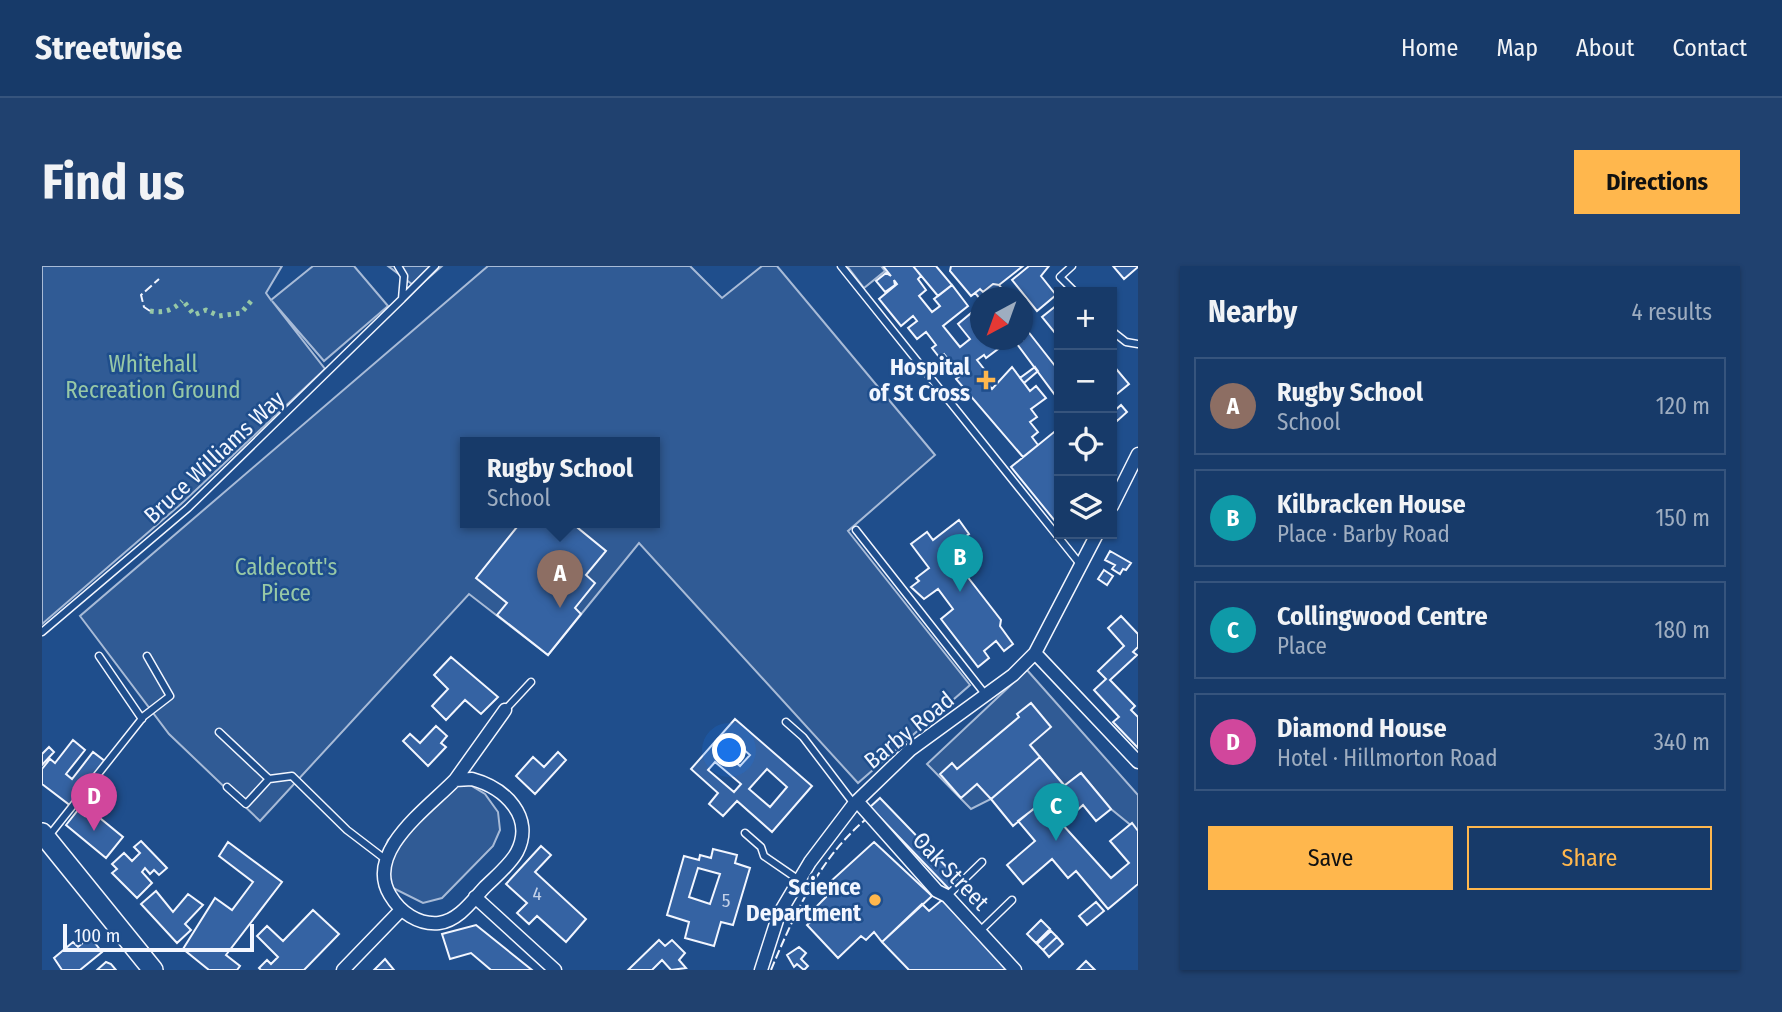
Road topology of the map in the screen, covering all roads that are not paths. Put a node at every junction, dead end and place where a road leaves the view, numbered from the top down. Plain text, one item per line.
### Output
1 (398, 266) edge
2 (435, 266) edge
3 (841, 266) edge
4 (1072, 266) edge
5 (1069, 287) edge
6 (402, 299) junction
7 (1117, 335) edge
8 (1138, 344) edge
9 (1138, 454) edge
10 (1117, 496) edge
11 (856, 530) dead end
12 (1094, 539) edge
13 (1081, 565) junction
14 (42, 632) edge
15 (1035, 653) junction
16 (99, 656) dead end
17 (147, 656) dead end
18 (531, 682) dead end
19 (986, 696) junction
20 (505, 710) joint
21 (142, 719) junction
22 (786, 722) dead end
23 (219, 732) dead end
24 (1138, 762) edge
25 (269, 779) junction
26 (455, 780) junction
27 (227, 787) dead end
28 (856, 802) junction
29 (745, 833) dead end
30 (44, 836) edge
31 (385, 859) junction
32 (982, 862) dead end
33 (799, 880) junction
34 (947, 896) junction
35 (475, 897) junction
36 (1012, 900) dead end
37 (401, 911) junction
38 (980, 931) junction
39 (153, 970) edge
40 (342, 970) edge
41 (555, 970) edge
42 (761, 970) edge
43 (1015, 970) edge

1 - 6 lane
2 - 6 lane, Bruce Williams Way
3 - 13 lane
4 - 5 lane
6 - 14 lane, Bruce Williams Way
7 - 8 lane
9 - 10 street
11 - 19 lane
12 - 13 street, Barby Road
13 - 15 street, Barby Road
15 - 19 street, Barby Road
15 - 24 street
16 - 21 lane
17 - 21 lane
18 - 20 lane
19 - 28 street, Barby Road
20 - 26 street
21 - 30 lane
22 - 28 lane
23 - 25 lane
25 - 27 lane
25 - 31 lane
26 - 31 street
26 - 35 street
28 - 33 street, Barby Road
28 - 34 street, Oak Street
29 - 33 lane
30 - 39 highway
31 - 37 street
32 - 34 lane
33 - 42 street, Barby Road
34 - 38 street, Oak Street
35 - 37 street
35 - 41 street
36 - 38 lane
37 - 40 street
38 - 43 street, Oak Street

